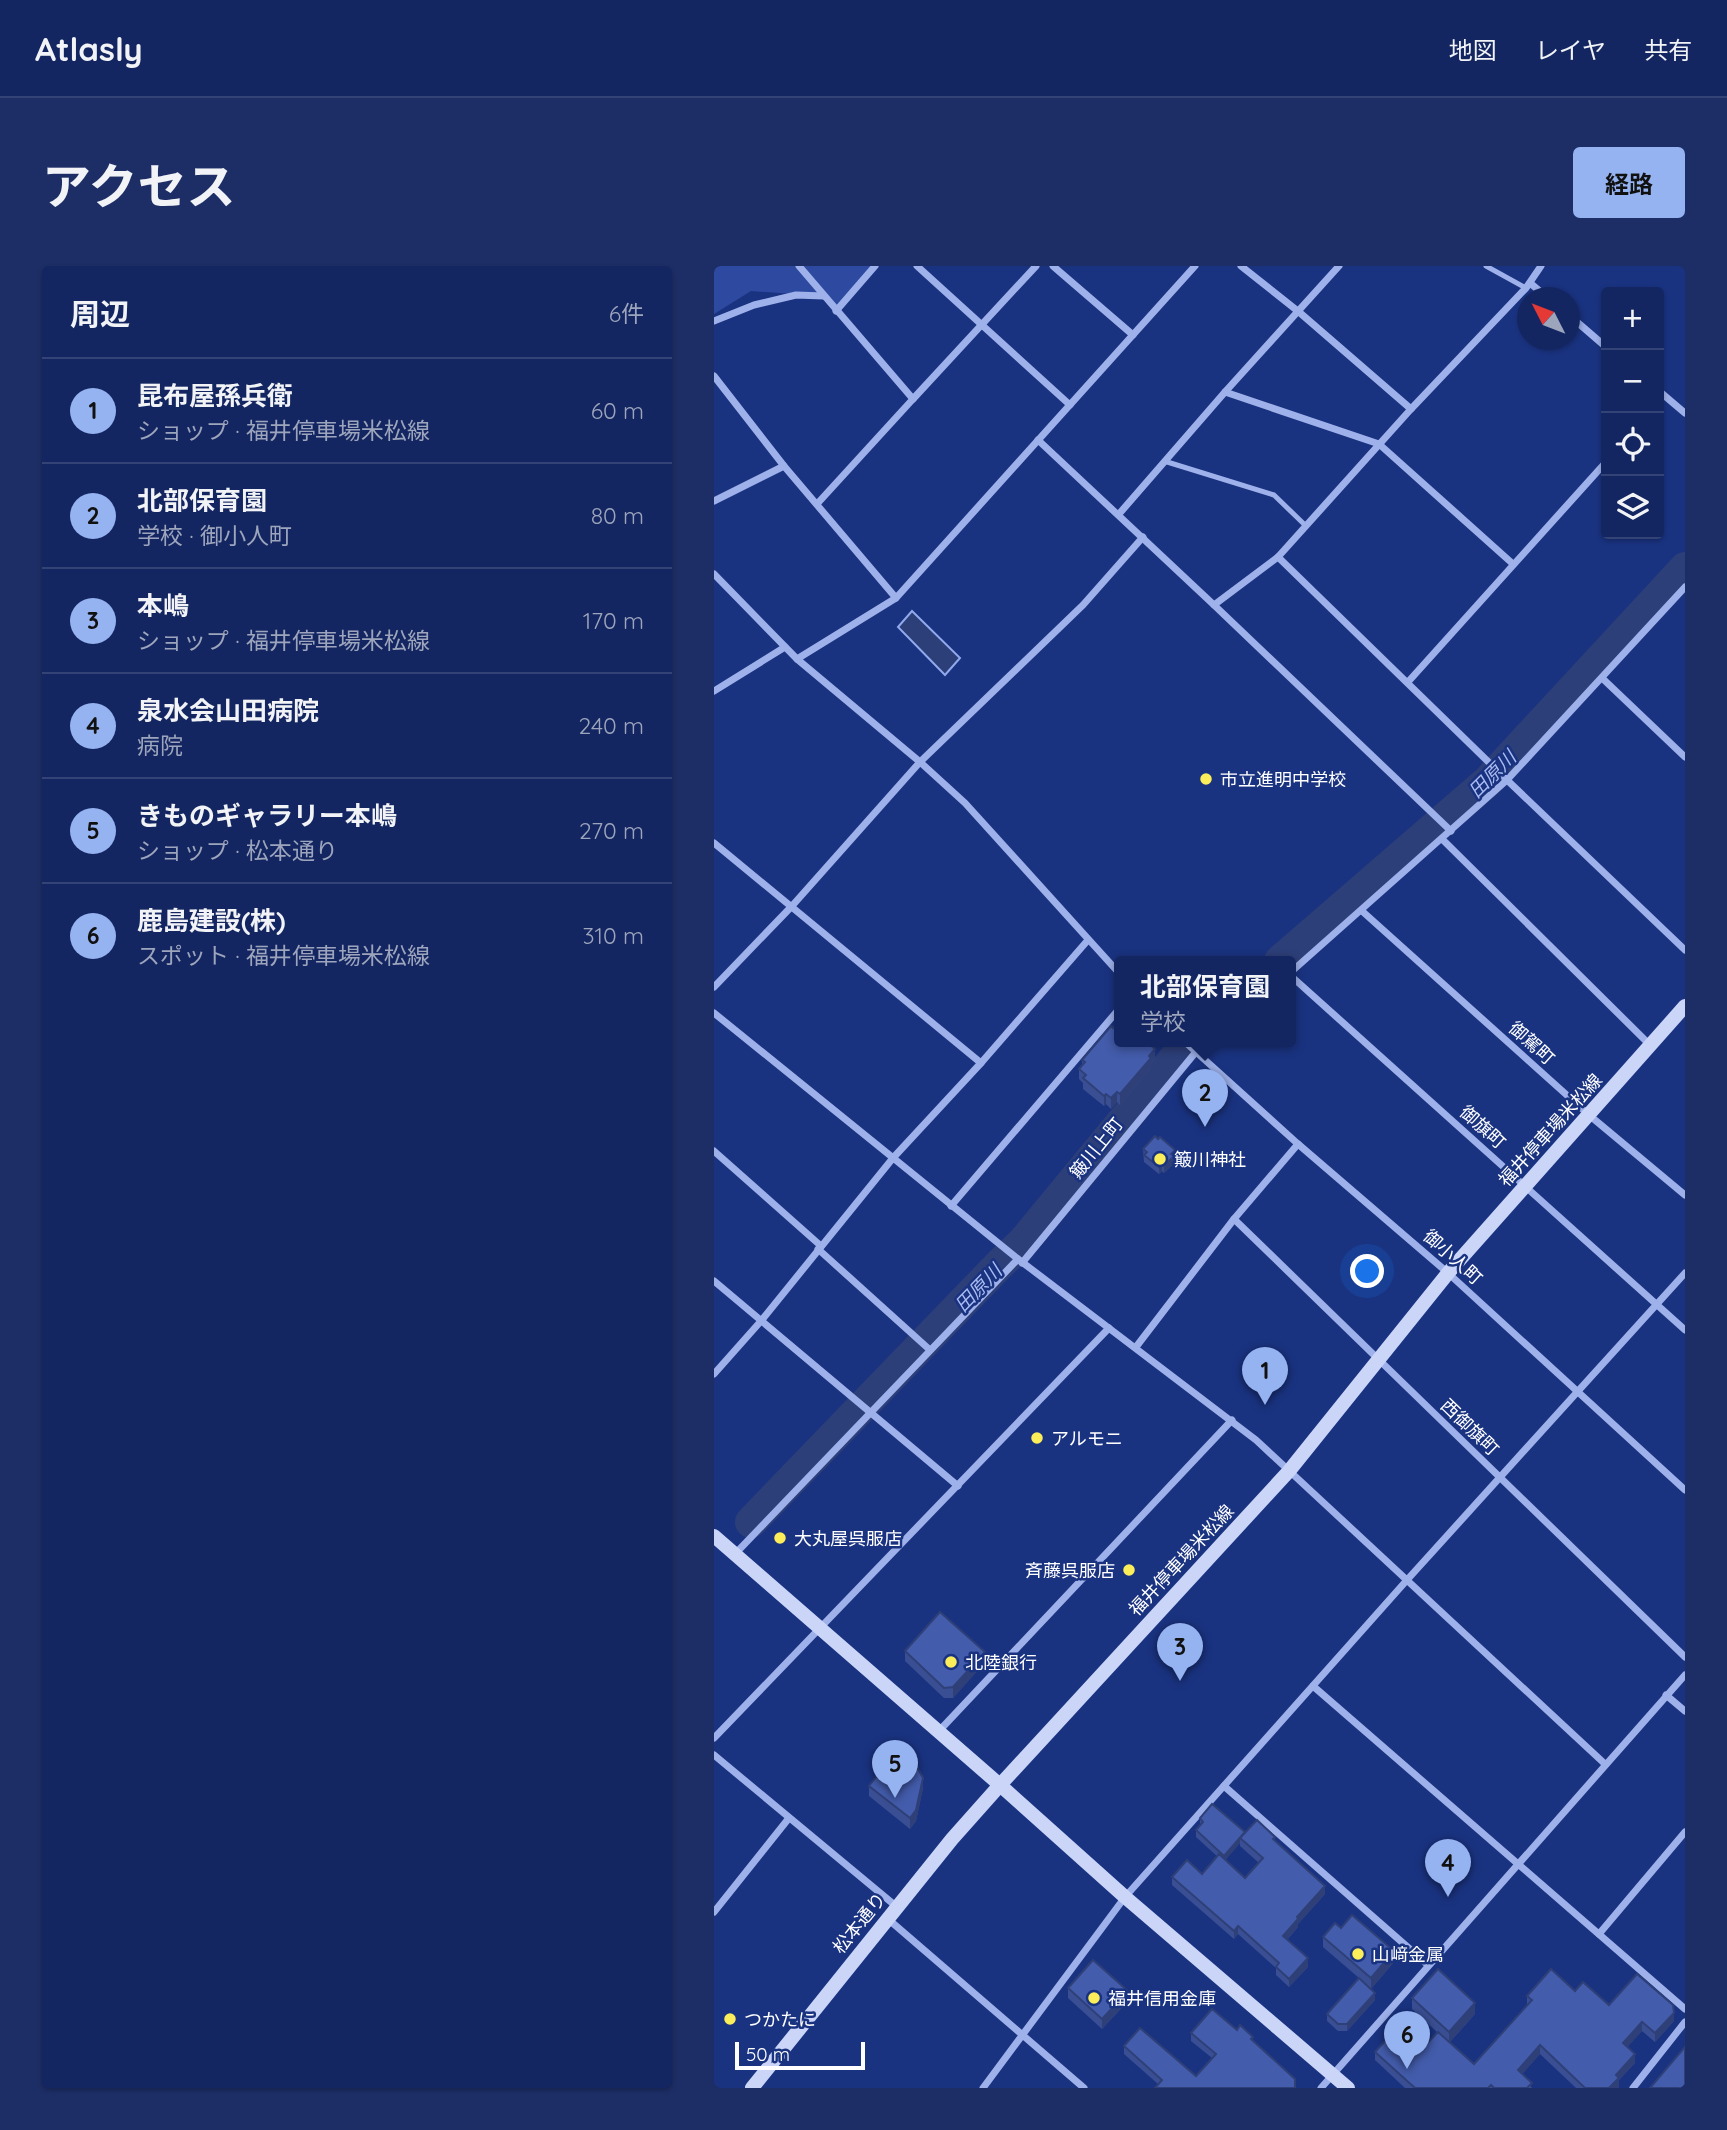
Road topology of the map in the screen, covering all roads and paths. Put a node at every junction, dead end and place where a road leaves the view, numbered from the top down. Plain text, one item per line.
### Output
1 (799, 266) edge
2 (875, 266) edge
3 (917, 266) edge
4 (1036, 266) edge
5 (1053, 266) edge
6 (1195, 266) edge
7 (1241, 266) edge
8 (1339, 266) edge
9 (1486, 266) edge
10 (1541, 266) edge
11 (1528, 285) junction
12 (1531, 287) edge
13 (824, 296) junction
14 (836, 311) junction
15 (1299, 312) junction
16 (714, 321) edge
17 (982, 325) junction
18 (1580, 325) edge
19 (1133, 335) junction
20 (1601, 343) edge
21 (714, 376) edge
22 (1225, 392) junction
23 (1664, 396) edge
24 (913, 399) junction
25 (1070, 405) junction
26 (1411, 409) junction
27 (1685, 413) edge
28 (1038, 440) junction
29 (1380, 444) junction
30 (1164, 461) junction
31 (784, 466) junction
32 (1601, 467) edge
33 (714, 501) edge
34 (817, 504) junction
35 (1119, 514) junction
36 (1306, 526) junction
37 (1143, 537) junction
38 (1278, 557) junction
39 (1513, 564) junction
40 (714, 574) edge
41 (1685, 587) edge
42 (896, 598) junction
43 (1214, 605) junction
44 (785, 647) junction
45 (797, 659) junction
46 (1602, 678) junction
47 (1408, 682) junction
48 (714, 691) edge
49 (1685, 757) edge
50 (920, 762) junction
51 (1507, 780) junction
52 (1451, 831) junction
53 (1442, 839) junction
54 (714, 843) edge
55 (792, 906) junction
56 (1362, 911) junction
57 (1088, 940) junction
58 (1685, 950) edge
59 (1114, 968) edge
60 (1296, 970) edge
61 (1296, 979) edge
62 (714, 987) edge
63 (1685, 1006) edge
64 (714, 1013) edge
65 (1114, 1015) edge
66 (1650, 1045) junction
67 (1190, 1047) edge
68 (1202, 1047) edge
69 (1195, 1053) junction
70 (981, 1063) junction
71 (1589, 1115) junction
72 (1298, 1144) junction
73 (714, 1152) edge
74 (893, 1158) junction
75 (1525, 1187) junction
76 (1685, 1195) edge
77 (951, 1206) junction
78 (1234, 1219) junction
79 (820, 1248) junction
80 (1020, 1261) junction
81 (1448, 1273) junction
82 (1685, 1273) edge
83 (714, 1281) edge
84 (1657, 1304) junction
85 (761, 1321) junction
86 (1109, 1328) junction
87 (1685, 1330) edge
88 (1136, 1347) junction
89 (930, 1350) junction
90 (1378, 1359) junction
91 (714, 1374) edge
92 (1578, 1393) junction
93 (869, 1413) junction
94 (1232, 1420) junction
95 (1289, 1471) junction
96 (1501, 1478) junction
97 (958, 1486) junction
98 (1685, 1490) edge
99 (714, 1536) edge
100 (735, 1554) junction
101 (1407, 1580) junction
102 (819, 1629) junction
103 (1685, 1657) edge
104 (1685, 1675) edge
105 (1313, 1686) junction
106 (1666, 1695) junction
107 (1685, 1711) edge
108 (938, 1731) junction
109 (714, 1738) edge
110 (714, 1755) edge
111 (1605, 1765) junction
112 (1000, 1786) junction
113 (1224, 1786) junction
114 (789, 1818) junction
115 (1685, 1832) edge
116 (1517, 1864) junction
117 (1125, 1897) junction
118 (714, 1912) edge
119 (892, 1913) junction
120 (1599, 1934) junction
121 (1428, 1965) junction
122 (1685, 2008) edge
123 (1685, 2022) edge
124 (1023, 2034) junction
125 (1332, 2075) junction
126 (756, 2087) edge
127 (983, 2088) edge
128 (1084, 2088) edge
129 (1321, 2088) edge
130 (1348, 2088) edge
131 (1633, 2088) edge

1 - 13 street
2 - 14 street
3 - 17 street
4 - 17 street
5 - 19 street
6 - 19 street
7 - 15 street
8 - 15 street
9 - 11 lane
10 - 11 street
11 - 12 street
11 - 26 street
13 - 14 street
13 - 16 street
14 - 24 street
15 - 22 street
15 - 26 street
17 - 24 street
17 - 25 street
18 - 20 street
19 - 25 street
21 - 31 street
22 - 29 street
22 - 30 street
23 - 27 street
24 - 34 street
25 - 28 street
26 - 29 street
28 - 35 street
28 - 42 street
29 - 36 street
29 - 39 street
30 - 35 street
30 - 36 lane
31 - 33 street
31 - 34 street
32 - 39 street
34 - 42 street
35 - 37 street
36 - 38 street
37 - 43 street
37 - 50 street
38 - 43 street
38 - 47 street
39 - 47 street
40 - 44 street
41 - 46 street
42 - 45 street
43 - 52 street
44 - 45 street
44 - 48 street
45 - 50 street
46 - 49 street
46 - 51 street
47 - 51 street
50 - 55 street
50 - 57 street
51 - 52 street
51 - 58 street
52 - 53 street
53 - 56 street
53 - 66 street
54 - 55 street
55 - 62 street
55 - 70 street
56 - 60 street
56 - 71 street, 御駕町
57 - 59 street
57 - 70 street
61 - 75 street, 御旗町
63 - 66 main road, 福井停車場米松線
64 - 74 street
65 - 77 street
66 - 71 main road, 福井停車場米松線
67 - 69 street, 御小人町
68 - 69 street, 簸川上町
69 - 72 street, 御小人町
69 - 80 street, 簸川上町
70 - 74 street
71 - 75 main road, 福井停車場米松線
71 - 76 street, 御駕町
72 - 78 street
72 - 81 street, 御小人町
73 - 79 street
74 - 77 street
74 - 79 street
75 - 81 main road, 福井停車場米松線
75 - 84 street, 御旗町
77 - 80 street
78 - 88 street
78 - 90 street, 西御旗町
79 - 85 street
79 - 89 street
80 - 86 street
80 - 89 street, 簸川上町
81 - 90 main road, 福井停車場米松線
81 - 92 street, 御小人町
82 - 84 street
83 - 85 street
84 - 87 street, 御旗町
84 - 92 street
85 - 91 street
85 - 93 street
86 - 88 street
86 - 97 street
88 - 94 street
89 - 93 street, 簸川上町
90 - 95 main road, 福井停車場米松線
90 - 96 street, 西御旗町
92 - 96 street
92 - 98 street, 御小人町
93 - 97 street
93 - 100 street, 簸川上町
94 - 95 street
94 - 108 street
95 - 101 street
95 - 112 main road, 福井停車場米松線
96 - 101 street
96 - 103 street, 西御旗町
97 - 102 street
99 - 100 main road
100 - 102 main road
101 - 105 street
101 - 111 street
102 - 108 main road
102 - 109 street
104 - 106 street
105 - 113 street
105 - 116 street
106 - 107 street
106 - 111 street
108 - 112 main road
110 - 114 street
111 - 116 street
112 - 117 main road
112 - 119 main road, 松本通り
113 - 117 street
113 - 121 street
114 - 118 street
114 - 119 street
115 - 120 street
116 - 120 street
116 - 121 street
117 - 124 street
117 - 125 main road
119 - 124 street
119 - 126 main road, 松本通り
120 - 122 street
121 - 125 street
123 - 131 street
124 - 127 street
124 - 128 street
125 - 129 street
125 - 130 main road

